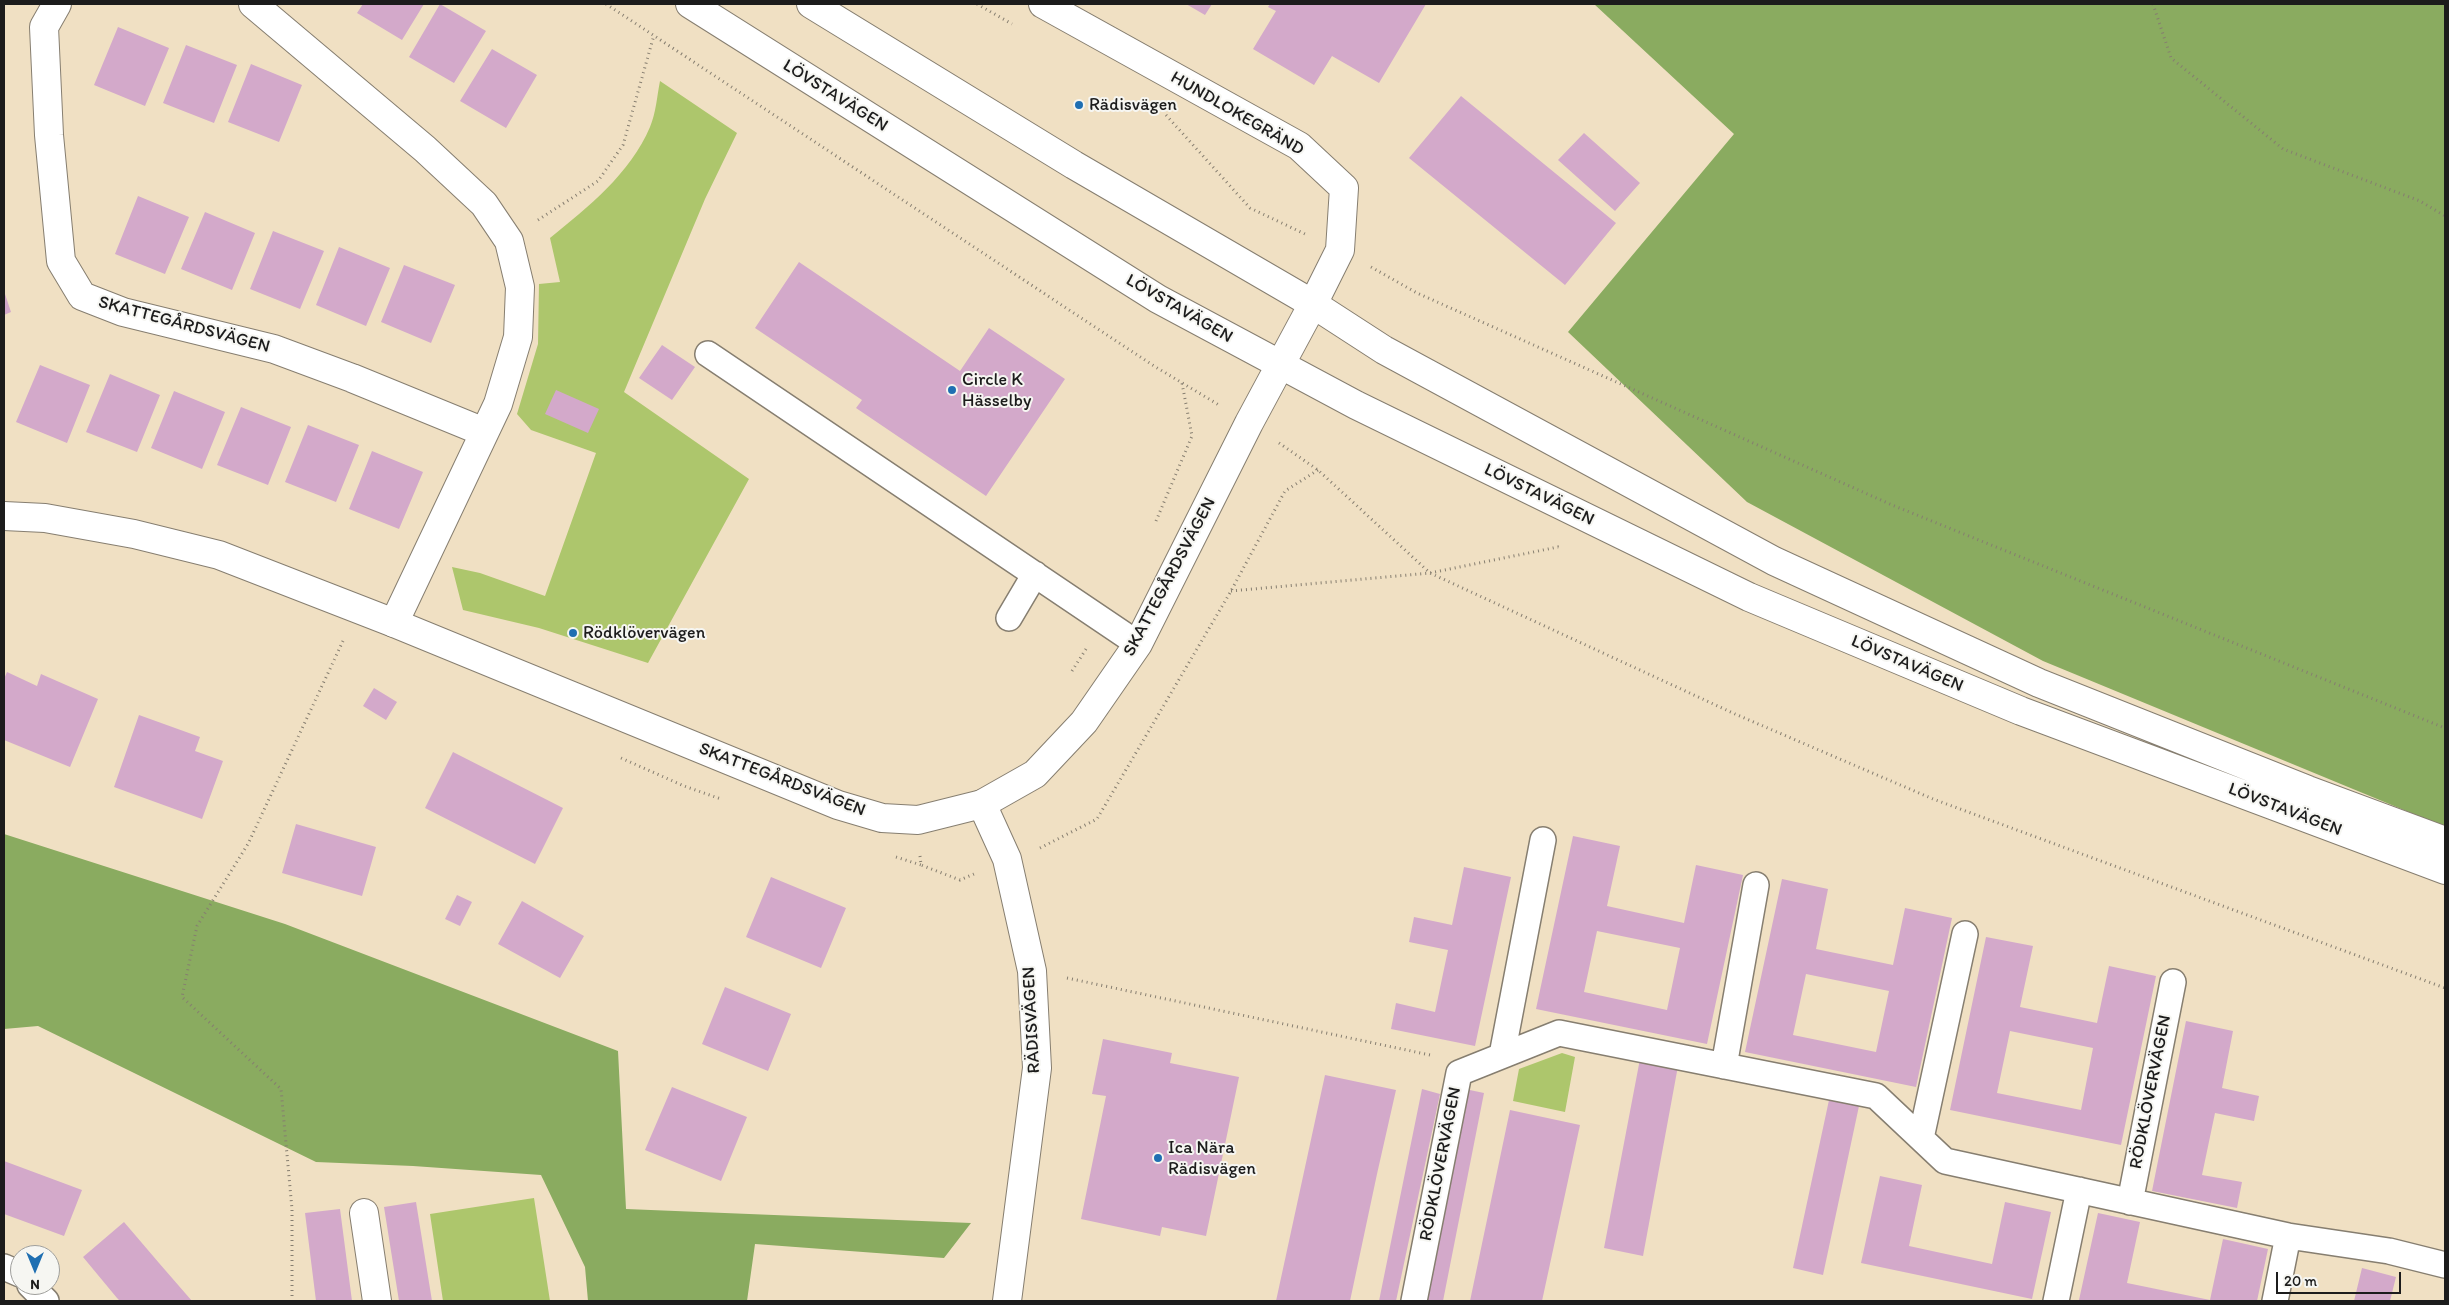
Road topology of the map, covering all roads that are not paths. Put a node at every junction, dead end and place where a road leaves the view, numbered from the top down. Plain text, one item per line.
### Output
1 (57, 4) edge
2 (253, 4) edge
3 (690, 4) edge
4 (811, 4) edge
5 (1043, 4) edge
6 (1313, 304) junction
7 (708, 354) dead end
8 (1280, 366) junction
9 (484, 432) junction
10 (4, 516) edge
11 (1036, 574) junction
12 (1009, 618) dead end
13 (394, 623) junction
14 (1138, 644) junction
15 (982, 804) junction
16 (1543, 840) dead end
17 (2445, 841) edge
18 (2445, 870) edge
19 (1756, 885) dead end
20 (1965, 934) dead end
21 (2173, 982) dead end
22 (1502, 1055) junction
23 (1724, 1066) junction
24 (1921, 1138) junction
25 (2079, 1190) junction
26 (2130, 1202) junction
27 (364, 1213) dead end
28 (2288, 1236) junction
29 (2445, 1265) edge
30 (377, 1301) edge
31 (1007, 1301) edge
32 (1414, 1301) edge
33 (2056, 1301) edge
34 (2275, 1301) edge

1 - 9 street, SKATTEGÅRDSVÄGEN
2 - 9 street
3 - 8 street, LÖVSTAVÄGEN
4 - 6 street, LÖVSTAVÄGEN
5 - 6 street, HUNDLOKEGRÄND
6 - 8 street, HUNDLOKEGRÄND
6 - 17 street, LÖVSTAVÄGEN
7 - 11 lane
8 - 14 street, SKATTEGÅRDSVÄGEN
8 - 18 street, LÖVSTAVÄGEN
9 - 13 street
10 - 13 street, SKATTEGÅRDSVÄGEN
11 - 12 lane
11 - 14 lane
13 - 15 street, SKATTEGÅRDSVÄGEN
14 - 15 street, SKATTEGÅRDSVÄGEN
15 - 31 street, RÄDISVÄGEN
16 - 22 lane
19 - 23 lane
20 - 24 lane
21 - 26 lane, RÖDKLÖVERVÄGEN
22 - 23 lane, RÖDKLÖVERVÄGEN
22 - 32 lane, RÖDKLÖVERVÄGEN
23 - 24 lane, RÖDKLÖVERVÄGEN
24 - 25 lane, RÖDKLÖVERVÄGEN
25 - 26 lane, RÖDKLÖVERVÄGEN
25 - 33 lane
26 - 28 lane, RÖDKLÖVERVÄGEN
27 - 30 street
28 - 29 lane, RÖDKLÖVERVÄGEN
28 - 34 lane

